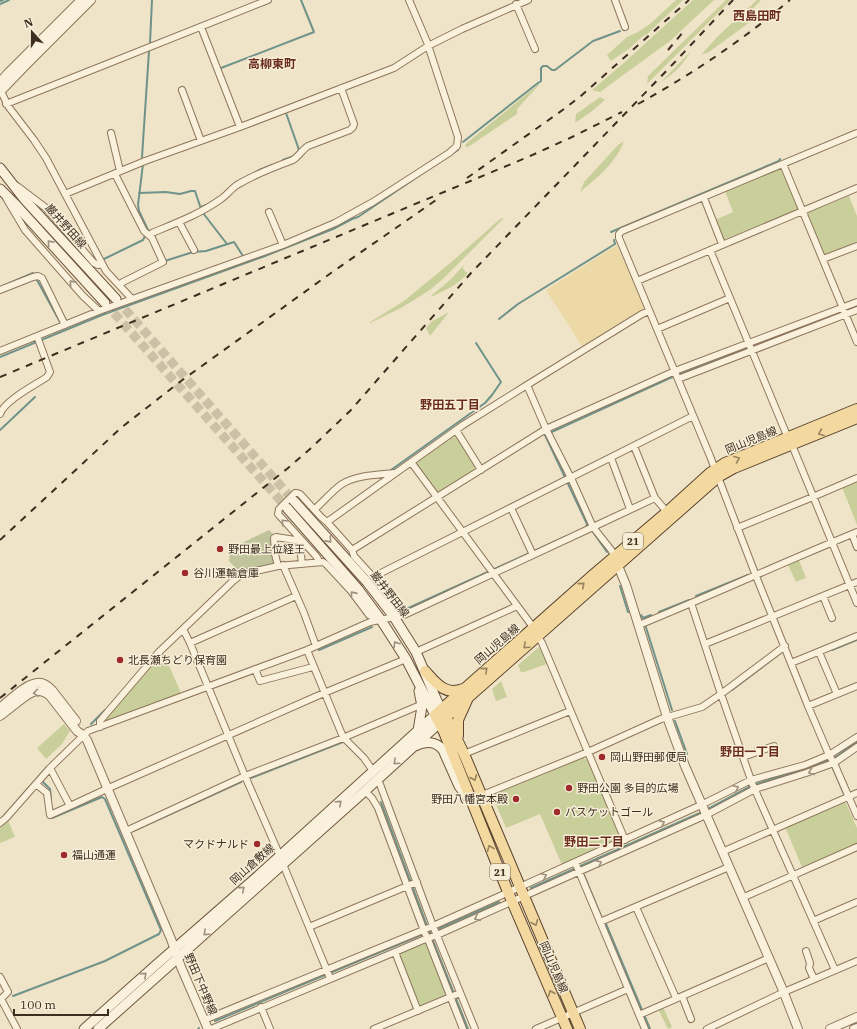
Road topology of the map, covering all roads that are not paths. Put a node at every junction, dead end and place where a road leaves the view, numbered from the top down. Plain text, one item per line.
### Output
1 (81, 0) edge
2 (91, 0) edge
3 (268, 0) edge
4 (409, 0) edge
5 (528, 0) edge
6 (615, 0) edge
7 (517, 3) edge
8 (71, 14) junction
9 (201, 27) junction
10 (625, 27) dead end
11 (428, 46) junction
12 (535, 49) dead end
13 (0, 82) edge
14 (341, 88) junction
15 (182, 90) dead end
16 (0, 91) edge
17 (6, 104) junction
18 (240, 127) junction
19 (111, 132) dead end
20 (857, 133) edge
21 (201, 141) junction
22 (783, 164) junction
23 (0, 168) edge
24 (117, 172) junction
25 (10, 180) junction
26 (857, 188) edge
27 (1, 190) edge
28 (65, 194) junction
29 (704, 198) junction
30 (802, 211) junction
31 (269, 212) dead end
32 (179, 222) junction
33 (149, 234) junction
34 (722, 244) junction
35 (283, 245) junction
36 (857, 246) edge
37 (194, 250) dead end
38 (710, 250) junction
39 (823, 260) junction
40 (102, 264) junction
41 (637, 280) junction
42 (119, 285) junction
43 (0, 290) edge
44 (730, 298) junction
45 (116, 299) tunnel mouth
46 (132, 299) junction
47 (857, 302) edge
48 (102, 307) junction
49 (857, 310) edge
50 (649, 311) junction
51 (844, 311) junction
52 (65, 325) junction
53 (657, 329) junction
54 (38, 339) junction
55 (857, 342) edge
56 (751, 346) junction
57 (0, 351) edge
58 (676, 375) junction
59 (526, 385) junction
60 (857, 409) edge
61 (0, 414) edge
62 (693, 416) junction
63 (857, 418) edge
64 (456, 430) junction
65 (548, 432) junction
66 (790, 441) junction
67 (634, 446) junction
68 (611, 458) junction
69 (411, 462) junction
70 (481, 470) junction
71 (395, 473) junction
72 (717, 473) junction
73 (857, 478) edge
74 (568, 479) junction
75 (437, 497) junction
76 (813, 497) junction
77 (654, 498) junction
78 (294, 501) tunnel mouth
79 (287, 508) tunnel mouth
80 (511, 508) junction
81 (630, 509) junction
82 (315, 510) junction
83 (667, 512) junction
84 (327, 522) junction
85 (593, 527) junction
86 (737, 528) junction
87 (463, 532) junction
88 (853, 535) edge
89 (299, 537) junction
90 (832, 542) junction
91 (857, 547) edge
92 (352, 550) junction
93 (532, 553) junction
94 (616, 561) junction
95 (318, 562) junction
96 (302, 564) junction
97 (280, 566) junction
98 (492, 571) junction
99 (756, 576) junction
100 (373, 577) junction
101 (857, 582) edge
102 (850, 586) junction
103 (296, 596) junction
104 (823, 596) junction
105 (691, 603) junction
106 (857, 603) edge
107 (517, 606) junction
108 (394, 617) junction
109 (773, 617) junction
110 (832, 618) dead end
111 (381, 620) junction
112 (642, 623) junction
113 (183, 629) junction
114 (535, 632) junction
115 (857, 636) edge
116 (190, 643) junction
117 (705, 644) junction
118 (316, 646) junction
119 (785, 646) junction
120 (307, 650) junction
121 (416, 652) junction
122 (819, 652) junction
123 (406, 659) junction
124 (792, 663) junction
125 (313, 667) junction
126 (255, 669) junction
127 (425, 671) junction
128 (415, 676) junction
129 (857, 686) edge
130 (208, 687) junction
131 (324, 693) junction
132 (467, 693) junction
133 (721, 694) junction
134 (837, 694) junction
135 (418, 706) dead end
136 (808, 706) junction
137 (0, 708) edge
138 (570, 711) junction
139 (0, 716) edge
140 (440, 716) junction
141 (667, 717) junction
142 (100, 727) junction
143 (418, 731) junction
144 (83, 735) junction
145 (228, 736) junction
146 (343, 737) junction
147 (857, 737) edge
148 (459, 743) junction
149 (774, 746) dead end
150 (857, 747) edge
151 (412, 748) junction
152 (588, 752) junction
153 (464, 754) junction
154 (743, 757) junction
155 (831, 759) junction
156 (50, 768) junction
157 (376, 775) junction
158 (245, 776) junction
159 (36, 784) junction
160 (753, 785) junction
161 (108, 789) junction
162 (365, 791) junction
163 (857, 793) edge
164 (481, 796) junction
165 (848, 796) junction
166 (470, 800) junction
167 (70, 806) junction
168 (704, 810) junction
169 (857, 816) edge
170 (0, 823) edge
171 (773, 830) junction
172 (126, 831) junction
173 (625, 840) junction
174 (857, 847) edge
175 (722, 852) junction
176 (281, 860) junction
177 (577, 867) junction
178 (729, 867) junction
179 (793, 876) junction
180 (412, 884) junction
181 (522, 892) junction
182 (510, 897) junction
183 (742, 898) junction
184 (857, 902) edge
185 (636, 906) junction
186 (813, 921) junction
187 (600, 922) junction
188 (309, 927) junction
189 (430, 932) junction
190 (174, 948) junction
191 (806, 951) dead end
192 (394, 952) junction
193 (178, 958) junction
194 (769, 958) junction
195 (857, 961) edge
196 (835, 970) junction
197 (328, 974) junction
198 (0, 977) edge
199 (814, 979) junction
200 (628, 989) junction
201 (784, 992) junction
202 (454, 995) junction
203 (679, 997) junction
204 (0, 999) edge
205 (261, 1007) junction
206 (418, 1011) junction
207 (573, 1012) junction
208 (639, 1015) junction
209 (562, 1017) junction
210 (857, 1017) edge
211 (692, 1019) dead end
212 (204, 1020) junction
213 (857, 1028) edge
214 (17, 1029) edge
215 (84, 1029) edge
216 (98, 1029) edge
217 (209, 1029) edge
218 (270, 1029) edge
219 (374, 1029) edge
220 (463, 1029) edge
221 (475, 1029) edge
222 (536, 1029) edge
223 (567, 1029) edge
224 (580, 1029) edge
225 (645, 1029) edge
226 (707, 1029) edge
227 (798, 1029) edge
228 (830, 1029) edge
229 (854, 1029) edge

1 - 8 street
2 - 8 street
3 - 9 street
4 - 11 street
5 - 7 street
6 - 10 street
7 - 11 street
7 - 12 street
8 - 13 street
8 - 16 street
9 - 17 street
9 - 18 street
11 - 14 street
11 - 35 street
14 - 18 street
14 - 32 street
15 - 21 street
16 - 17 street
17 - 28 street
18 - 21 street
19 - 24 street
20 - 22 street
21 - 24 street
22 - 29 street
22 - 30 street
23 - 25 main road, 巌井野田線
24 - 28 street
24 - 33 street
25 - 40 street
25 - 45 main road, 巌井野田線
26 - 30 street
48 -> 27 main road, 巌井野田線
28 - 40 street
29 - 34 street
29 - 41 street
30 - 34 street
30 - 39 street
31 - 35 street
32 - 33 street
32 - 37 street
33 - 42 street
34 - 38 street
35 - 46 street
36 - 39 street
38 - 41 street
38 - 44 street
39 - 51 street
40 - 42 street
41 - 50 street
42 - 46 street
43 - 52 street
44 - 53 street
44 - 56 street
46 - 48 street
47 - 51 street
48 - 52 street
49 - 51 street
50 - 53 street
50 - 59 street
51 - 55 street
51 - 56 street
52 - 54 street
53 - 58 street
54 - 57 street
54 - 61 street
56 - 58 street
56 - 66 street
58 - 62 street
58 - 65 street
59 - 64 street
59 - 65 street
60 - 66 main road, 岡山児島線 / 21
62 - 67 street
62 - 72 street
63 -> 66 main road, 岡山児島線 / 21
64 - 69 street
64 - 70 street
65 - 70 street
65 - 74 street
66 - 72 main road, 岡山児島線 / 21
66 - 76 street
67 - 68 street
67 - 77 street
68 - 74 street
68 - 81 street
69 - 71 street
69 - 75 street
70 - 75 street
71 - 82 street
71 - 84 street
72 - 83 main road, 岡山児島線 / 21
72 - 86 street
72 - 94 main road, 岡山児島線 / 21
73 - 76 street
74 - 80 street
74 - 85 street
75 - 87 street
75 - 92 street
76 - 86 street
76 - 90 street
77 - 81 street
77 - 83 street
78 -> 108 main road, 巌井野田線
79 - 111 main road, 巌井野田線
80 - 87 street
80 - 93 street
81 - 85 street
82 - 84 street
89 -> 82 street
83 - 94 main road, 岡山児島線 / 21
84 - 92 street
85 - 93 street
85 - 94 street
86 - 99 street
87 - 98 street
87 - 100 street
88 - 90 street
88 - 91 street
89 - 95 street
89 - 96 street
89 - 97 street
90 - 99 street
90 - 102 street
92 - 100 street
93 - 98 street
94 - 112 street
94 - 114 main road, 岡山児島線 / 21
95 - 96 street
111 -> 95 street
96 - 97 street
97 - 103 street
97 - 113 street
98 - 107 street
98 - 108 street
99 - 105 street
99 - 109 street
100 - 108 street
101 - 102 street
102 - 104 street
102 - 106 street
103 - 116 street
103 - 118 street
104 - 109 street
104 - 110 street
105 - 112 street
105 - 117 street
107 - 114 street
107 - 121 street
108 - 111 street
108 - 121 main road, 巌井野田線
109 - 117 street
109 - 119 street
111 - 118 street
123 -> 111 main road, 巌井野田線
112 - 141 street
113 - 116 street
113 - 142 street
114 - 132 main road, 岡山児島線 / 21
114 - 138 street
115 - 122 street
116 - 130 street
117 - 133 street
118 - 120 street
119 - 124 street
119 - 133 street
120 - 125 street
120 - 126 street
121 - 127 main road, 巌井野田線
122 - 124 street
122 - 134 street
123 - 128 main road, 巌井野田線
123 - 131 street
124 - 136 street
125 - 126 street
125 - 131 street
126 - 130 street
127 - 132 main road
127 - 140 main road, 巌井野田線
128 - 140 main road, 巌井野田線
128 - 143 main road
129 - 134 street
130 - 142 street
130 - 145 street
131 - 145 street
131 - 146 street
132 - 140 main road, 岡山児島線 / 21
132 - 148 main road
133 - 141 street
133 - 154 street
134 - 136 street
135 - 146 street
136 - 155 street
137 - 144 street, 野田下中野線
138 - 152 street
138 - 153 street
144 -> 139 street
140 - 143 main road, 岡山倉敷線
140 - 148 main road, 岡山児島線 / 21
140 - 151 main road, 岡山倉敷線
140 - 166 main road, 岡山児島線 / 21
141 - 152 street
141 - 168 street
142 - 144 street
143 - 157 main road, 岡山倉敷線
144 - 156 street
144 - 161 street, 野田下中野線
145 - 158 street
145 - 161 street
146 - 157 street
146 - 158 street
147 - 155 street
148 - 153 main road, 岡山児島線 / 21
149 - 154 street
150 - 155 street
151 -> 157 main road, 岡山倉敷線
151 - 166 main road
152 - 164 street
152 - 173 street
153 -> 164 main road, 岡山児島線 / 21
154 - 160 street
155 - 160 street
155 -> 160 street
155 - 165 street
156 - 159 street
156 - 167 street
157 - 162 main road, 岡山倉敷線
176 -> 157 main road, 岡山倉敷線
157 - 180 street
158 - 172 street
158 - 176 street
159 - 167 street
159 - 170 street
168 -> 160 street
160 - 168 street
160 - 171 street
161 - 167 street
161 - 172 street, 野田下中野線
162 - 176 main road, 岡山倉敷線
162 - 180 street
163 - 165 street
164 - 166 street
164 - 181 main road, 岡山児島線 / 21
165 - 169 street
165 - 171 street
182 -> 166 main road, 岡山児島線 / 21
173 -> 168 street
168 - 175 street
177 -> 168 street
171 - 175 street
171 - 179 street
172 - 190 street, 野田下中野線
173 - 177 street
174 - 179 street
175 - 178 street
176 - 188 street
190 -> 176 main road, 岡山倉敷線
176 -> 193 main road, 岡山倉敷線
181 -> 177 street
177 - 181 street
177 - 187 street
178 - 183 street
178 - 185 street
179 - 183 street
179 - 186 street
180 - 188 street
180 - 189 street
180 - 189 street
181 - 182 street
181 - 182 street
181 -> 207 main road, 岡山児島線 / 21
182 -> 189 street
182 - 189 street
209 -> 182 main road, 岡山児島線 / 21
183 - 194 street
184 - 186 street
185 - 187 street
185 - 203 street
186 - 196 street
187 - 200 street
188 - 197 street
189 - 192 street
189 - 197 street
189 - 202 street
189 - 202 street
190 - 193 street, 野田下中野線
215 -> 190 main road, 岡山倉敷線
191 - 199 street
192 - 197 street
192 - 206 street
193 - 212 street, 野田下中野線
193 - 216 main road, 岡山倉敷線
194 - 201 street
194 - 203 street
195 - 196 street
196 - 199 street
197 - 205 street
197 - 212 street
198 - 204 street
199 - 201 street
200 - 207 street
200 - 208 street
201 - 226 street
201 - 227 street
202 - 206 street
202 - 220 street
202 - 221 street
203 - 208 street
203 - 211 street
204 - 214 street
205 - 217 street
205 - 218 street
206 - 219 street
207 - 209 street
207 - 224 main road, 岡山児島線 / 21
208 - 225 street
209 - 222 street
209 - 223 main road, 岡山児島線 / 21
210 - 228 street
212 - 217 street, 野田下中野線
213 - 229 street

